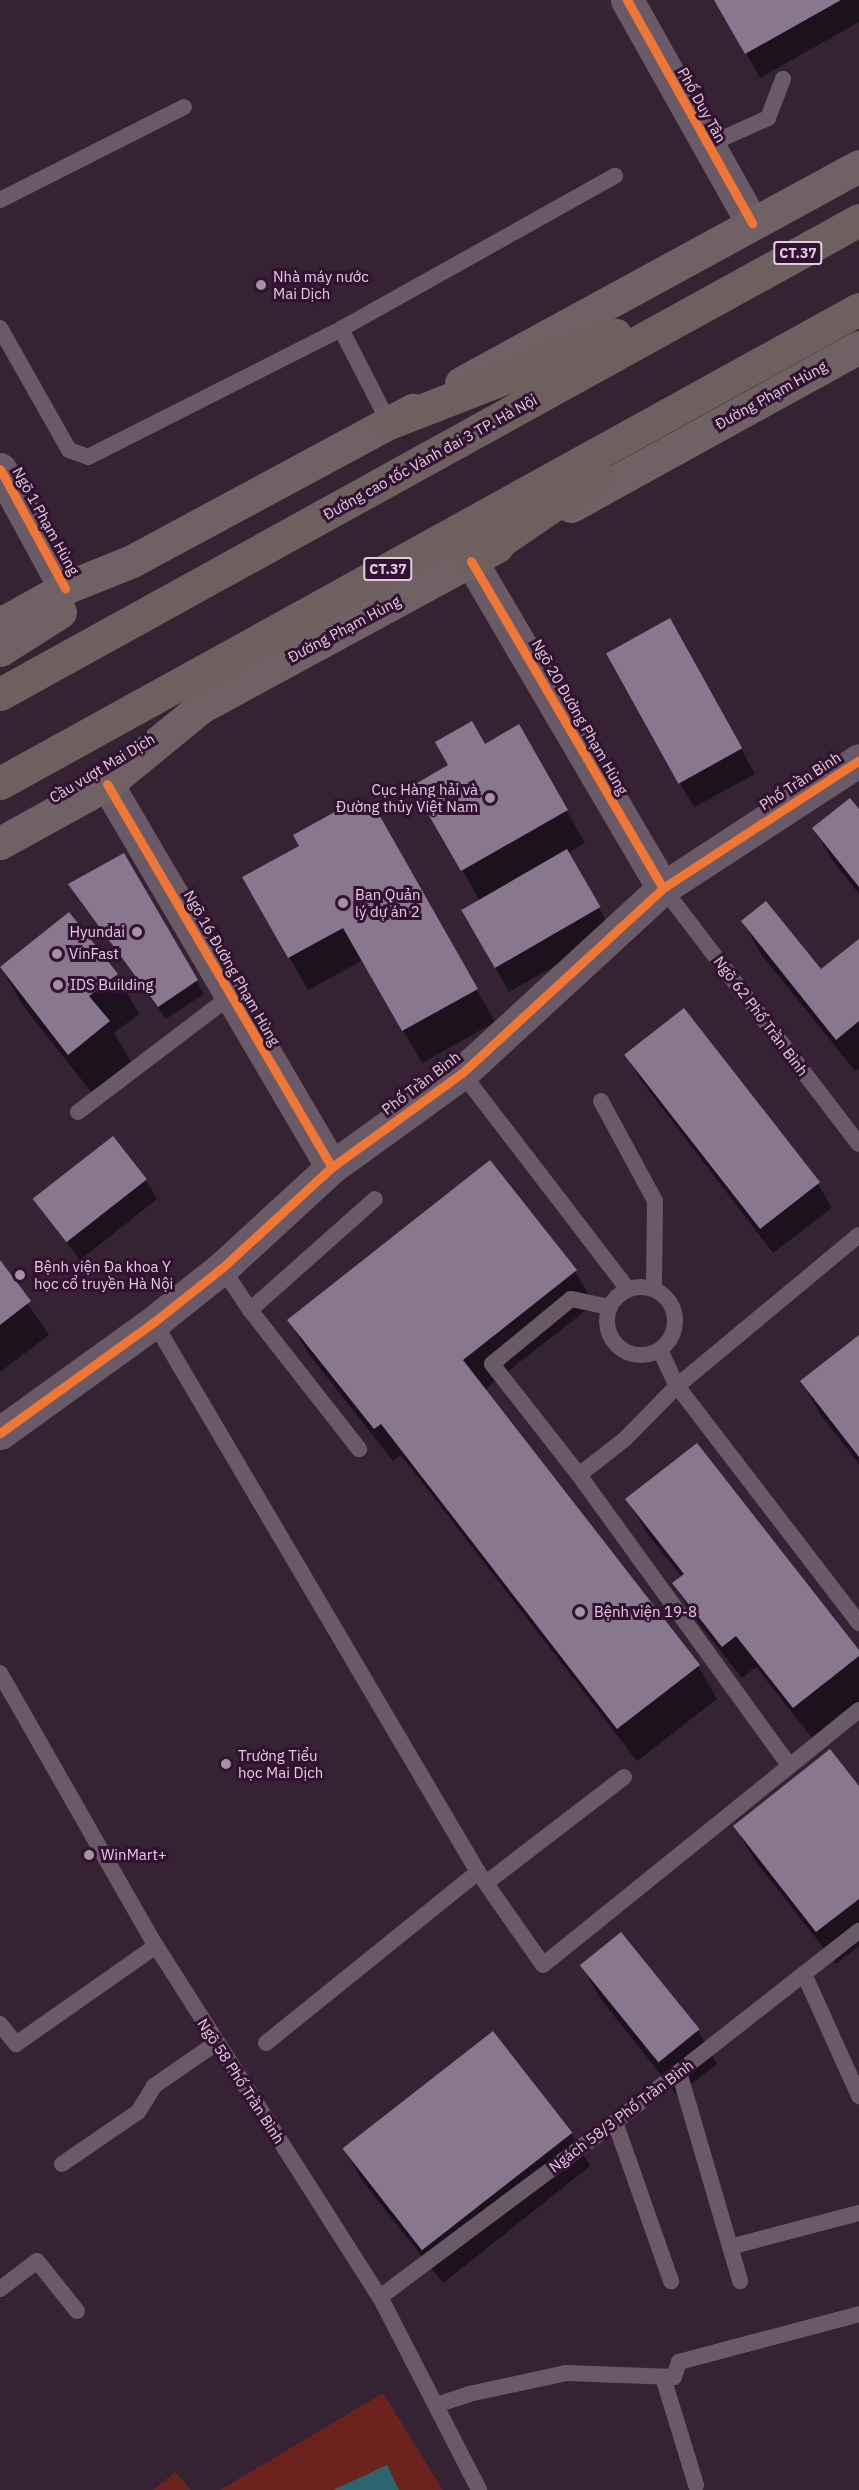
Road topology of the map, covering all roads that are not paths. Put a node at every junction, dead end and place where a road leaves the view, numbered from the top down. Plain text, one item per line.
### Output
1 (627, 0) edge
2 (783, 79) dead end
3 (184, 107) dead end
4 (708, 145) junction
5 (859, 166) edge
6 (615, 176) dead end
7 (0, 200) edge
8 (859, 220) edge
9 (752, 223) junction
10 (737, 287) junction
11 (859, 309) edge
12 (0, 328) edge
13 (341, 329) junction
14 (859, 347) edge
15 (775, 355) junction
16 (389, 423) junction
17 (0, 469) edge
18 (132, 561) junction
19 (471, 561) junction
20 (65, 588) junction
21 (0, 624) edge
22 (0, 650) edge
23 (0, 694) edge
24 (201, 707) junction
25 (859, 760) edge
26 (0, 783) edge
27 (107, 784) junction
28 (0, 826) edge
29 (0, 843) edge
30 (663, 888) junction
31 (231, 996) junction
32 (462, 1073) junction
33 (601, 1101) dead end
34 (78, 1112) dead end
35 (859, 1144) edge
36 (332, 1167) junction
37 (375, 1199) dead end
38 (859, 1235) edge
39 (222, 1268) junction
40 (628, 1289) junction
41 (654, 1289) junction
42 (609, 1307) junction
43 (250, 1310) junction
44 (154, 1322) junction
45 (660, 1350) junction
46 (677, 1386) junction
47 (0, 1433) edge
48 (359, 1449) dead end
49 (579, 1475) junction
50 (859, 1623) edge
51 (0, 1672) edge
52 (859, 1710) edge
53 (789, 1765) junction
54 (624, 1777) dead end
55 (482, 1877) junction
56 (859, 1931) edge
57 (156, 1946) junction
58 (804, 1974) junction
59 (0, 2024) edge
60 (216, 2043) junction
61 (266, 2043) dead end
62 (680, 2072) junction
63 (859, 2096) edge
64 (615, 2122) junction
65 (62, 2164) dead end
66 (859, 2213) edge
67 (730, 2247) junction
68 (671, 2281) dead end
69 (740, 2281) dead end
70 (0, 2289) edge
71 (380, 2297) junction
72 (77, 2311) dead end
73 (859, 2314) edge
74 (663, 2377) junction
75 (436, 2405) junction
76 (696, 2485) dead end
77 (479, 2490) edge

1 - 4 street, Phố Duy Tân
2 - 4 lane
3 - 7 lane
4 - 9 street, Phố Duy Tân
5 - 9 main road
6 - 13 lane
8 - 10 highway, Đường cao tốc Vành đai 3 TP. Hà Nội / CT.37
9 - 16 main road
10 - 16 highway
10 - 23 highway, Đường cao tốc Vành đai 3 TP. Hà Nội / CT.37
11 - 15 highway, CT.37
12 - 13 lane
13 - 16 lane
14 - 19 main road, Đường Phạm Hùng
15 - 19 highway
15 - 26 highway, CT.37
16 - 18 main road
17 - 20 street, Ngõ 1 Phạm Hùng
18 - 20 main road
18 - 22 main road
19 - 24 main road, Đường Phạm Hùng
19 - 30 street, Ngõ 20 Đường Phạm Hùng
20 - 21 main road
24 - 27 main road, Đường Phạm Hùng
24 - 28 main road, Cầu vượt Mai Dịch
25 - 30 street, Phố Trần Bình
27 - 29 main road, Đường Phạm Hùng
27 - 31 street, Ngõ 16 Đường Phạm Hùng
30 - 32 street, Phố Trần Bình
30 - 35 lane, Ngõ 62 Phố Trần Bình
31 - 34 lane
31 - 36 street, Ngõ 16 Đường Phạm Hùng
32 - 36 street, Phố Trần Bình
32 - 40 lane
33 - 41 lane
36 - 39 street, Phố Trần Bình
37 - 43 lane
38 - 46 lane
39 - 43 lane
39 - 44 street, Phố Trần Bình
40 - 41 lane
40 - 42 lane
41 - 45 lane
42 - 45 lane
42 - 49 lane
43 - 48 lane
44 - 47 street, Phố Trần Bình
44 - 55 lane
45 - 46 lane
46 - 49 lane
46 - 50 lane
49 - 53 lane
51 - 57 lane, Ngõ 58 Phố Trần Bình
52 - 53 lane
53 - 55 lane
54 - 55 lane
55 - 61 lane
56 - 58 lane, Ngách 58/3 Phố Trần Bình
57 - 59 lane
57 - 60 lane, Ngõ 58 Phố Trần Bình
58 - 62 lane, Ngách 58/3 Phố Trần Bình
58 - 63 lane
60 - 65 lane
60 - 71 lane, Ngõ 58 Phố Trần Bình
62 - 64 lane, Ngách 58/3 Phố Trần Bình
62 - 67 lane
64 - 68 lane
64 - 71 lane, Ngách 58/3 Phố Trần Bình
66 - 67 lane
67 - 69 lane
70 - 72 lane
71 - 75 lane, Ngõ 58 Phố Trần Bình
73 - 74 lane
74 - 75 lane
74 - 76 lane
75 - 77 lane, Ngõ 58 Phố Trần Bình

